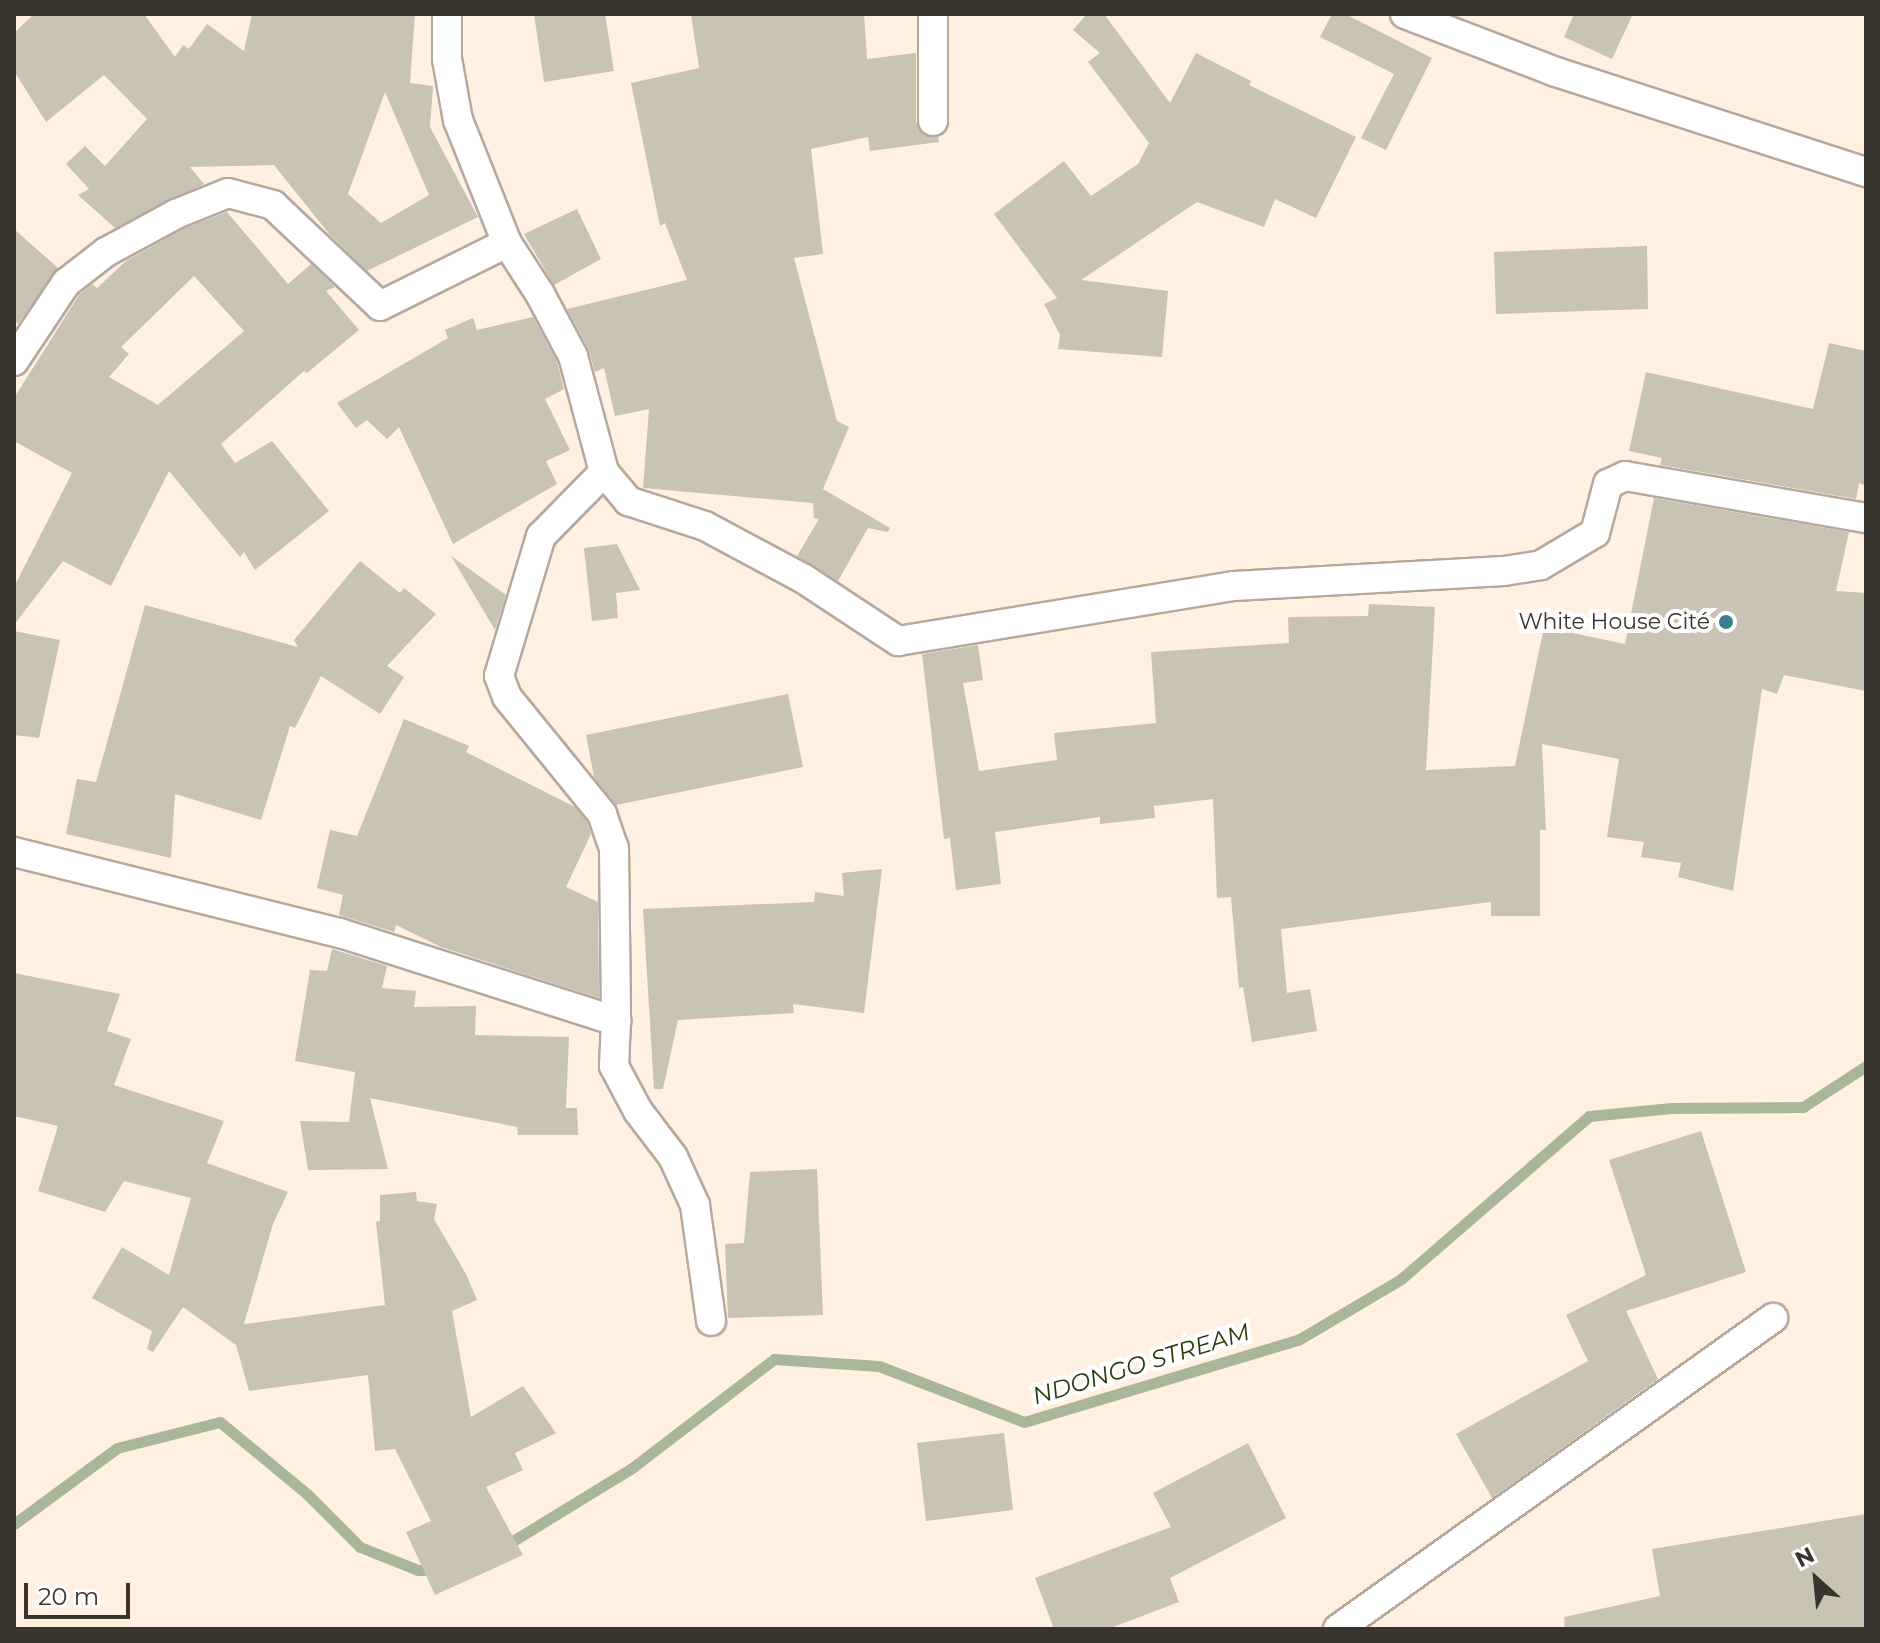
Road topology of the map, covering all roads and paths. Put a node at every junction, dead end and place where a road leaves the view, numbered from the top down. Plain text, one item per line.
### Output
1 (447, 14) edge
2 (933, 14) edge
3 (1405, 14) edge
4 (933, 121) dead end
5 (1866, 172) edge
6 (507, 243) junction
7 (14, 361) edge
8 (604, 472) junction
9 (1866, 518) edge
10 (14, 852) edge
11 (616, 1021) junction
12 (1773, 1318) dead end
13 (711, 1321) dead end
14 (1348, 1626) edge

1 - 6 street
2 - 4 street
3 - 5 street
6 - 7 street
6 - 8 street
8 - 9 street
8 - 11 street
10 - 11 street
11 - 13 street
12 - 14 street

